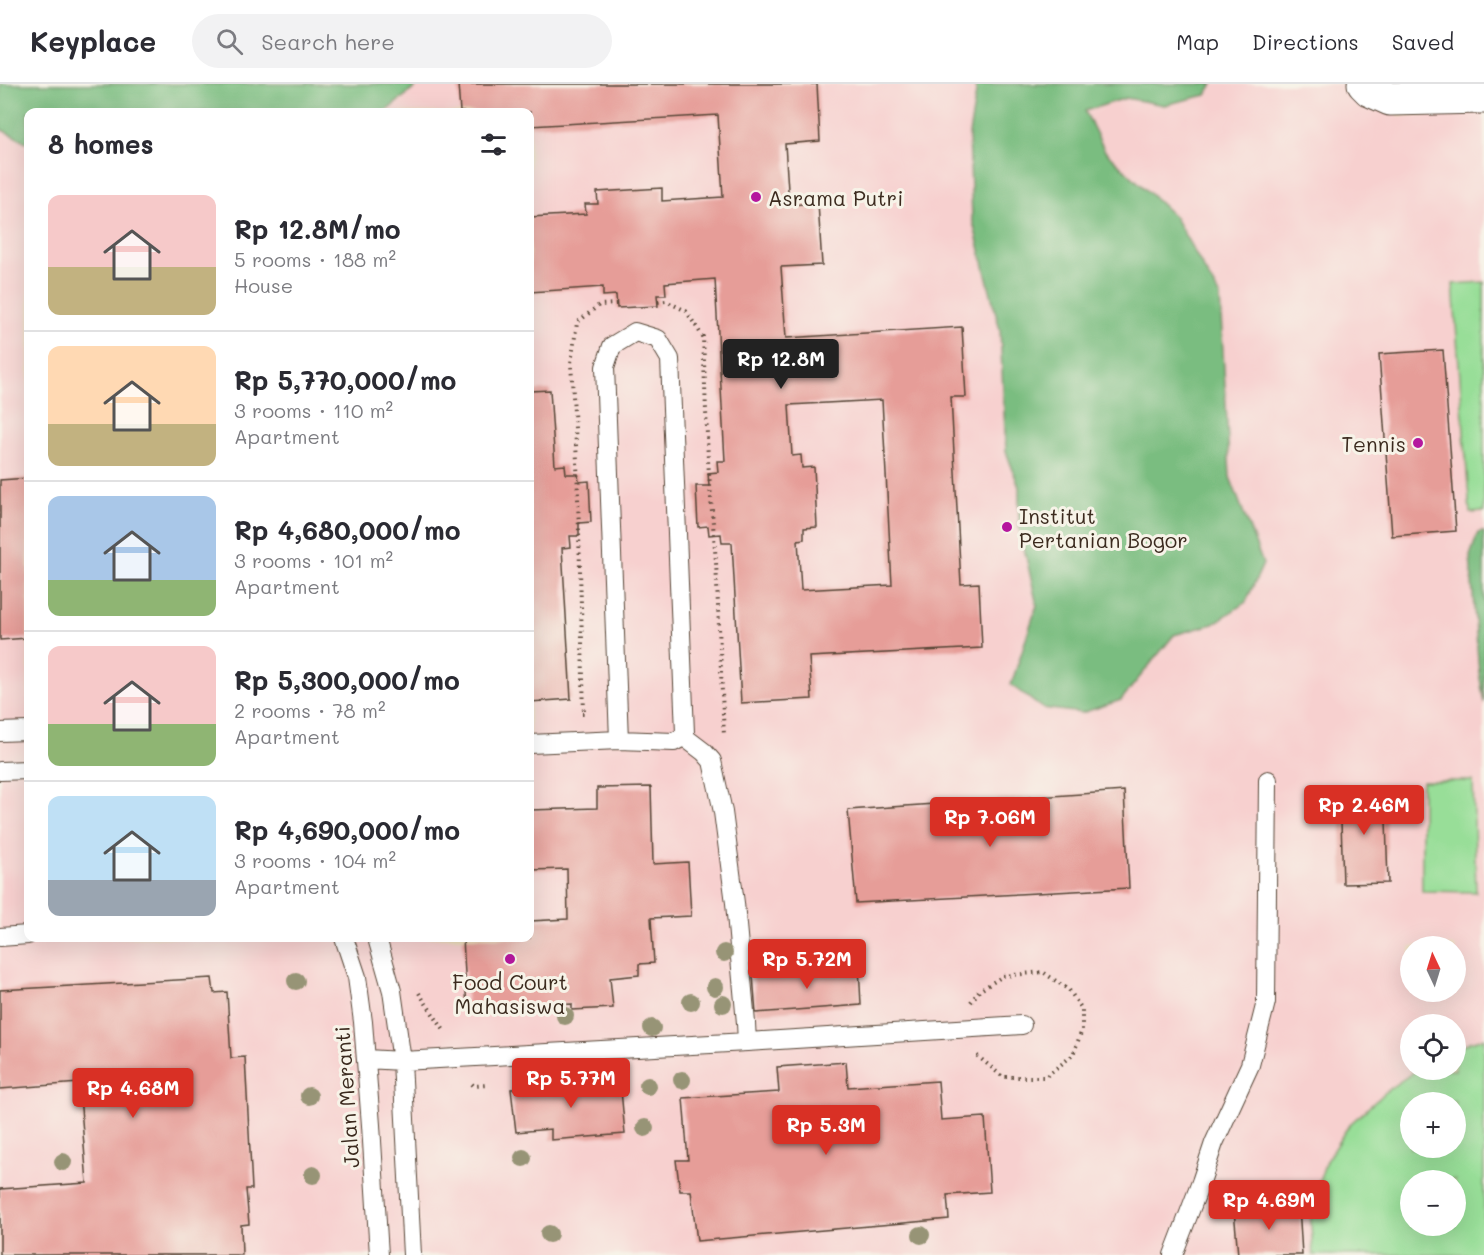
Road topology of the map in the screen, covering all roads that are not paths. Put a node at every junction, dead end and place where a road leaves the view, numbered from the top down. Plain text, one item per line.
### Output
1 (1364, 84) edge
2 (1484, 97) edge
3 (24, 731) edge
4 (0, 732) edge
5 (684, 735) junction
6 (619, 740) junction
7 (534, 744) edge
8 (24, 770) edge
9 (0, 771) edge
10 (1268, 780) dead end
11 (24, 935) edge
12 (0, 937) edge
13 (345, 942) edge
14 (378, 942) edge
15 (1022, 1025) dead end
16 (747, 1042) junction
17 (366, 1059) junction
18 (402, 1061) junction
19 (379, 1255) edge
20 (412, 1255) edge
21 (1173, 1255) edge

1 - 2 street
3 - 4 lane
5 - 6 lane
5 - 6 lane
5 - 16 lane
6 - 7 lane
8 - 9 lane
10 - 21 lane
11 - 12 lane
13 - 17 lane, Jalan Meranti
14 - 18 lane
15 - 16 lane
16 - 18 lane
17 - 18 lane
17 - 19 lane, Jalan Meranti
18 - 20 lane

